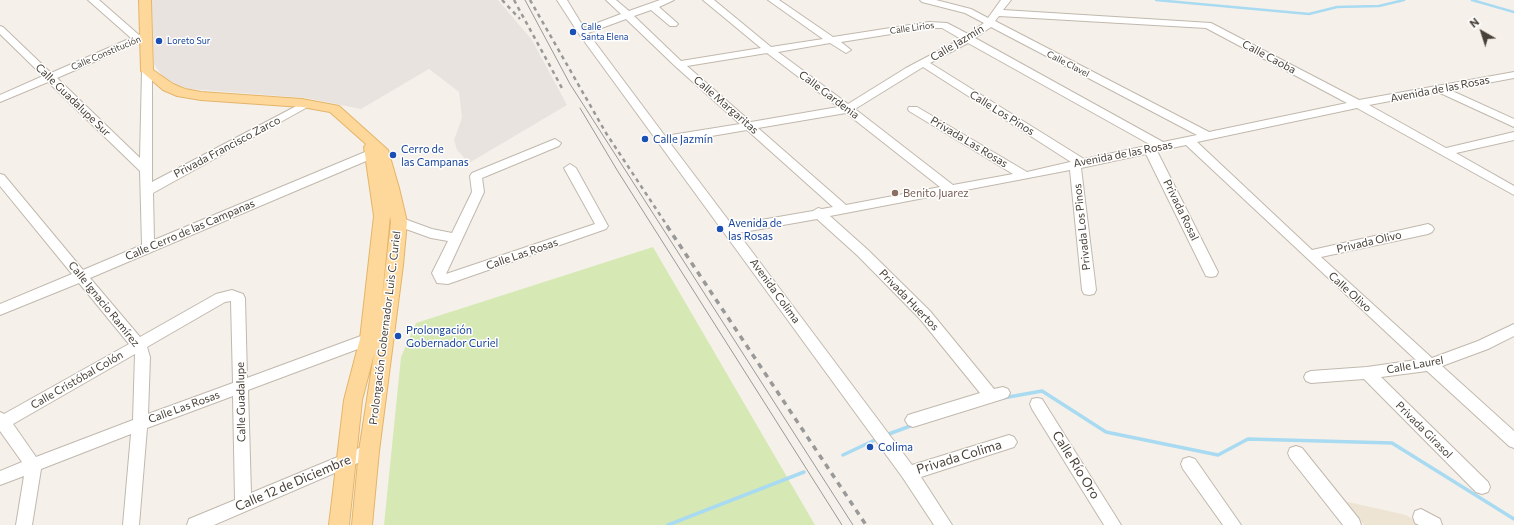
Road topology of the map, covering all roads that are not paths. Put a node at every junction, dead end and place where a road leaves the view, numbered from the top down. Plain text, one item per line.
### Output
1 (93, 0) edge
2 (145, 0) edge
3 (562, 0) edge
4 (611, 0) edge
5 (669, 0) edge
6 (708, 0) edge
7 (773, 0) edge
8 (925, 0) edge
9 (1006, 0) edge
10 (652, 6) junction
11 (997, 13) junction
12 (627, 16) junction
13 (988, 23) junction
14 (673, 24) dead end
15 (0, 29) edge
16 (582, 32) junction
17 (142, 37) junction
18 (968, 39) junction
19 (831, 41) junction
20 (769, 50) junction
21 (846, 50) dead end
22 (923, 63) junction
23 (679, 64) junction
24 (148, 71) junction
25 (1514, 75) edge
26 (50, 77) junction
27 (1439, 89) junction
28 (0, 99) edge
29 (308, 104) junction
30 (1358, 104) junction
31 (848, 109) junction
32 (913, 109) dead end
33 (1514, 123) edge
34 (748, 125) junction
35 (1514, 136) edge
36 (1209, 137) junction
37 (664, 140) junction
38 (1189, 140) junction
39 (555, 143) dead end
40 (374, 147) junction
41 (1157, 148) junction
42 (1445, 152) junction
43 (1078, 163) junction
44 (570, 168) dead end
45 (146, 170) junction
46 (1025, 176) junction
47 (0, 178) edge
48 (950, 189) junction
49 (146, 190) junction
50 (1514, 191) edge
51 (842, 208) junction
52 (818, 212) junction
53 (399, 222) junction
54 (1428, 229) dead end
55 (731, 230) junction
56 (456, 238) junction
57 (148, 248) junction
58 (1310, 255) junction
59 (1212, 272) dead end
60 (82, 276) junction
61 (1089, 290) dead end
62 (238, 298) joint
63 (0, 310) edge
64 (1511, 336) edge
65 (369, 339) junction
66 (139, 344) junction
67 (1431, 364) junction
68 (1367, 373) junction
69 (1311, 377) dead end
70 (242, 386) junction
71 (1037, 404) dead end
72 (913, 420) dead end
73 (1, 422) edge
74 (140, 424) junction
75 (1514, 441) edge
76 (1009, 442) dead end
77 (369, 451) junction
78 (1296, 453) dead end
79 (346, 460) junction
80 (1189, 464) dead end
81 (34, 466) junction
82 (909, 473) junction
83 (0, 478) edge
84 (1482, 487) dead end
85 (243, 505) junction
86 (24, 525) edge
87 (130, 525) edge
88 (195, 525) edge
89 (339, 525) edge
90 (362, 525) edge
91 (944, 525) edge
92 (1114, 525) edge
93 (1233, 525) edge
94 (1353, 525) edge

1 - 17 street
2 - 17 main road
3 - 16 street, Avenida Colima
4 - 12 street, Calle Margaritas
5 - 10 street
6 - 20 street, Calle Gardenia
7 - 19 street
8 - 13 street, Calle Clavel
9 - 11 street, Calle Jazmín
10 - 12 street
10 - 14 street
11 - 13 street, Calle Jazmín
11 - 30 street, Calle Caoba
12 - 16 street
12 - 23 street, Calle Margaritas
13 - 18 street, Calle Jazmín
13 - 36 street, Calle Clavel
15 - 26 street, Calle Guadalupe Sur
16 - 37 street, Avenida Colima
17 - 24 main road
17 - 26 street, Calle Constitución
18 - 19 street, Calle Lirios
18 - 22 street, Calle Jazmín
18 - 41 street, Calle Lirios
19 - 20 street, Calle Lirios
19 - 21 street
20 - 23 street, Calle Lirios
20 - 31 street, Calle Gardenia
22 - 31 street, Calle Jazmín
22 - 43 street, Calle Los Pinos
23 - 34 street, Calle Margaritas
24 - 29 main road
24 - 45 street
25 - 27 street, Avenida de las Rosas
26 - 28 street, Calle Constitución
26 - 45 street, Calle Guadalupe Sur
27 - 30 street, Avenida de las Rosas
27 - 33 street
29 - 40 main road
29 - 49 street, Privada Francisco Zarco
30 - 36 street, Avenida de las Rosas
30 - 42 street, Calle Caoba
31 - 34 street, Calle Jazmín
31 - 48 street, Calle Gardenia
32 - 46 street, Privada Las Rosas
34 - 37 street, Calle Jazmín
34 - 51 street, Calle Margaritas
35 - 42 street
36 - 38 street, Avenida de las Rosas
37 - 55 street, Avenida Colima
38 - 41 street, Avenida de las Rosas
38 - 58 street, Calle Olivo
39 - 56 street
40 - 53 main road, Prolongación Gobernador Luis C. Curiel
40 - 57 street, Calle Cerro de las Campanas
40 - 65 main road, Prolongación Gobernador Luis C. Curiel
41 - 43 street, Avenida de las Rosas
41 - 59 street, Privada Rosal
42 - 50 street, Calle Caoba
43 - 46 street, Avenida de las Rosas
43 - 61 street, Privada Los Pinos
44 - 56 street, Calle Las Rosas
45 - 49 street
46 - 48 street, Avenida de las Rosas
47 - 60 street, Calle Ignacio Ramírez
48 - 51 street, Avenida de las Rosas
49 - 57 street
51 - 52 street, Avenida de las Rosas
52 - 55 street, Avenida de las Rosas
52 - 72 street, Privada Huertos
53 - 56 street
53 - 77 main road, Prolongación Gobernador Luis C. Curiel
54 - 58 street, Privada Olivo
55 - 82 street, Avenida Colima
57 - 60 street, Calle Cerro de las Campanas
58 - 67 street, Calle Olivo
60 - 63 street, Calle Cerro de las Campanas
60 - 66 street, Calle Ignacio Ramírez
62 - 66 street, Calle Cristóbal Colón
62 - 70 street, Calle Guadalupe
64 - 67 street, Calle Laurel
65 - 70 street, Calle Las Rosas
65 - 79 main road, Prolongación Gobernador Luis C. Curiel
66 - 73 street, Calle Cristóbal Colón
66 - 74 street, Calle Ignacio Ramírez
67 - 68 street, Calle Laurel
67 - 75 street, Calle Olivo
68 - 69 street, Calle Laurel
68 - 84 street, Privada Girasol
70 - 74 street, Calle Las Rosas
70 - 85 street, Calle Guadalupe
71 - 92 street, Calle Río Oro
73 - 81 street
74 - 81 street, Calle Las Rosas
74 - 87 street, Calle Ignacio Ramírez
76 - 82 street, Privada Colima
77 - 79 street, Calle 12 de Diciembre
77 - 90 main road, Prolongación Gobernador Luis C. Curiel
78 - 94 street
79 - 85 street, Calle 12 de Diciembre
79 - 89 main road, Prolongación Gobernador Luis C. Curiel
80 - 93 street
81 - 83 street, Calle Las Rosas
81 - 86 street
82 - 91 street, Avenida Colima
85 - 88 street, Calle 12 de Diciembre

